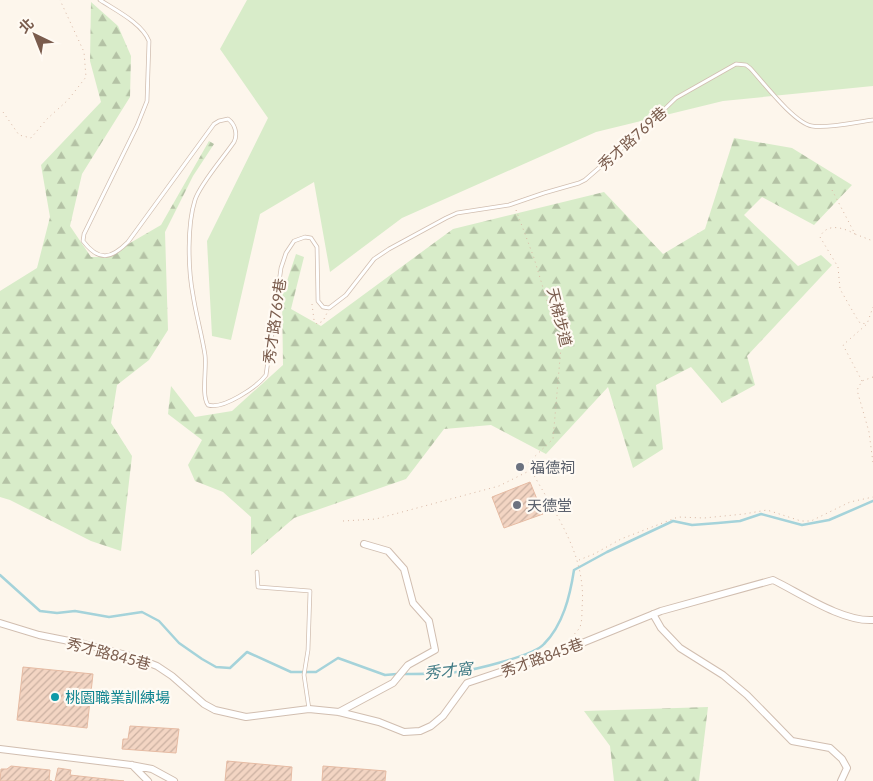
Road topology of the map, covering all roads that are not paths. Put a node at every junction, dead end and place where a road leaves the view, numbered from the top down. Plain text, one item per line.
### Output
1 (100, 0) edge
2 (873, 120) edge
3 (364, 544) dead end
4 (257, 572) dead end
5 (653, 614) junction
6 (873, 620) edge
7 (0, 623) edge
8 (310, 709) junction
9 (339, 712) junction
10 (0, 749) edge
11 (131, 764) junction
12 (148, 781) edge
13 (174, 781) edge
14 (841, 781) edge

1 - 2 lane, 秀才路769巷
3 - 9 street
4 - 8 lane
5 - 6 street, 秀才路845巷
5 - 9 street, 秀才路845巷
5 - 14 street
7 - 8 street, 秀才路845巷
8 - 9 street, 秀才路845巷
10 - 11 street
11 - 12 street
11 - 13 street

